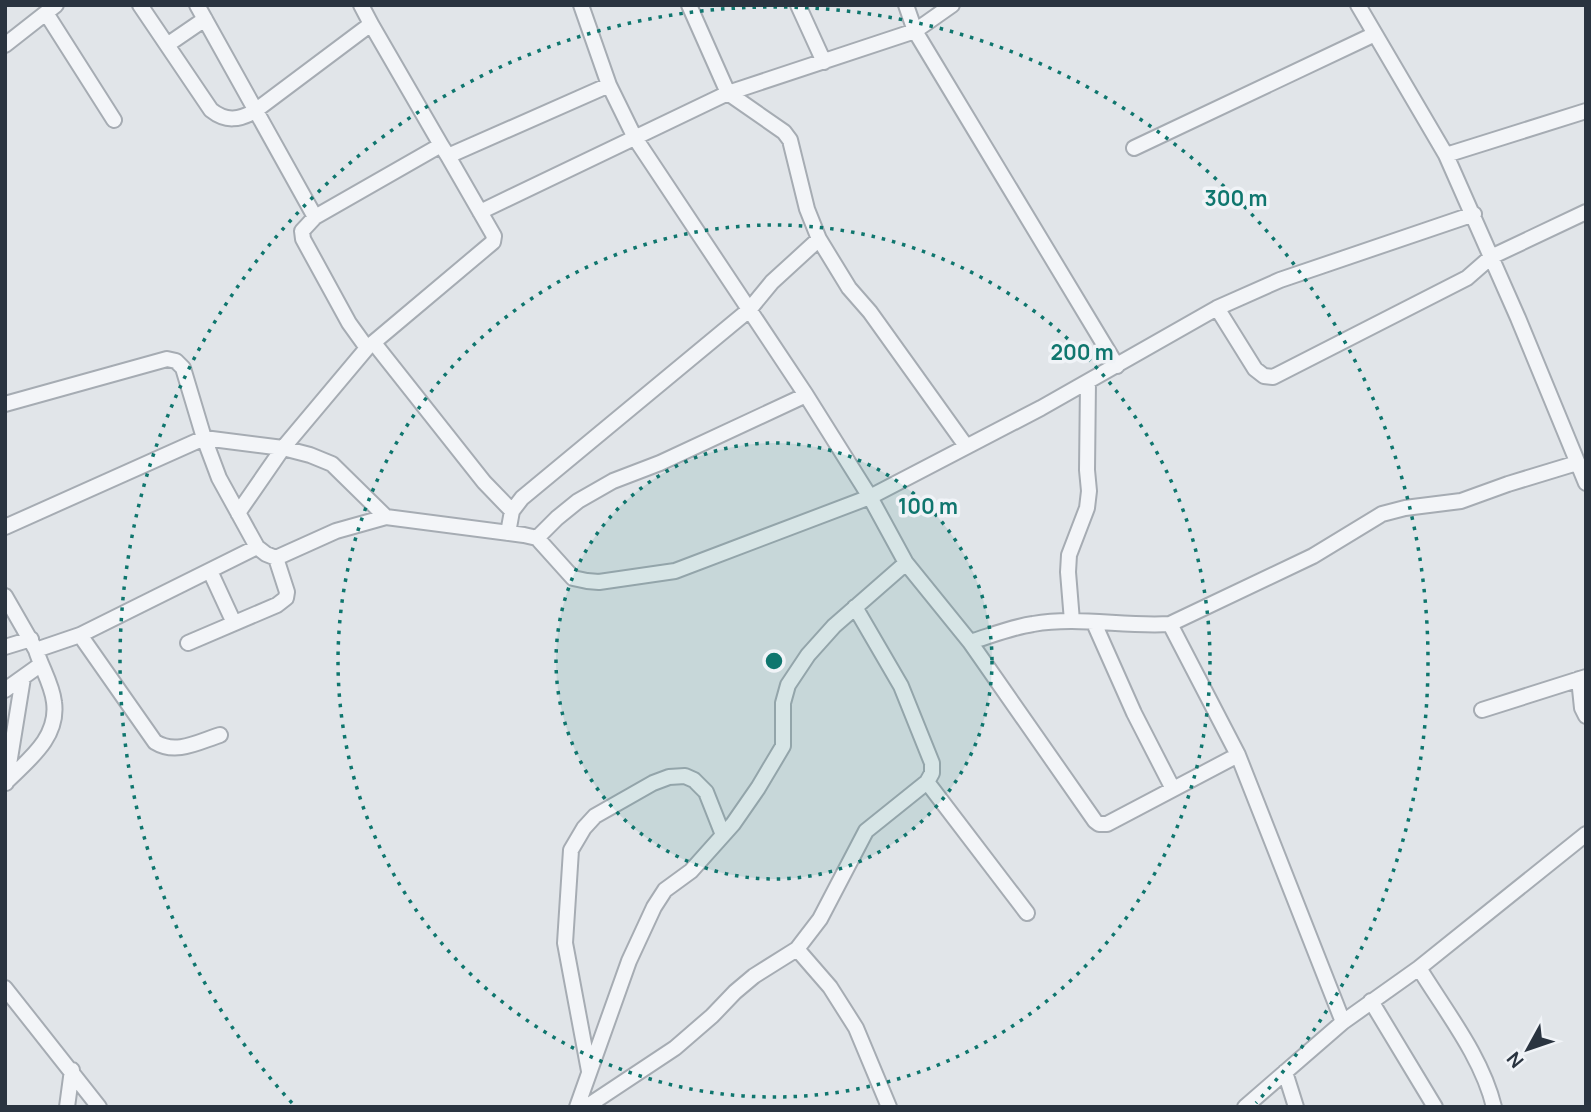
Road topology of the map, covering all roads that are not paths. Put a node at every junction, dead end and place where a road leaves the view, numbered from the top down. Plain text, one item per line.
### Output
1 (141, 5) edge
2 (197, 5) edge
3 (361, 5) edge
4 (581, 5) edge
5 (706, 5) edge
6 (798, 5) edge
7 (906, 5) edge
8 (952, 5) edge
9 (1358, 5) edge
10 (690, 8) edge
11 (51, 9) edge
12 (205, 19) junction
13 (371, 24) junction
14 (915, 31) junction
15 (1375, 34) junction
16 (5, 45) edge
17 (167, 45) junction
18 (824, 62) junction
19 (609, 85) junction
20 (727, 93) junction
21 (255, 111) junction
22 (1586, 111) edge
23 (114, 120) dead end
24 (635, 138) junction
25 (1134, 148) dead end
26 (444, 150) junction
27 (1446, 155) junction
28 (480, 212) junction
29 (1586, 212) edge
30 (1474, 214) junction
31 (315, 217) junction
32 (819, 239) junction
33 (1491, 257) junction
34 (1217, 308) junction
35 (749, 310) junction
36 (370, 346) junction
37 (1117, 366) junction
38 (1088, 382) junction
39 (806, 395) junction
40 (5, 404) edge
41 (204, 438) junction
42 (966, 446) junction
43 (283, 449) junction
44 (1577, 463) junction
45 (1586, 483) edge
46 (870, 497) junction
47 (512, 511) junction
48 (238, 513) junction
49 (386, 517) junction
50 (5, 527) edge
51 (508, 533) junction
52 (537, 538) junction
53 (257, 547) junction
54 (276, 558) junction
55 (906, 563) junction
56 (209, 571) junction
57 (5, 596) edge
58 (855, 607) junction
59 (1072, 621) junction
60 (234, 623) junction
61 (1094, 623) junction
62 (1170, 624) junction
63 (80, 635) junction
64 (970, 642) junction
65 (188, 643) dead end
66 (33, 644) junction
67 (5, 647) edge
68 (40, 665) junction
69 (23, 678) junction
70 (1582, 678) edge
71 (5, 690) edge
72 (1482, 710) dead end
73 (1586, 716) edge
74 (220, 735) dead end
75 (1238, 755) junction
76 (927, 782) junction
77 (5, 783) edge
78 (1173, 789) junction
79 (1586, 834) edge
80 (723, 835) junction
81 (1027, 913) dead end
82 (797, 949) junction
83 (1419, 968) junction
84 (5, 988) edge
85 (1371, 1001) junction
86 (1343, 1022) junction
87 (72, 1070) junction
88 (589, 1072) junction
89 (1285, 1072) junction
90 (1251, 1105) edge
91 (67, 1107) edge
92 (99, 1107) edge
93 (577, 1107) edge
94 (586, 1107) edge
95 (888, 1107) edge
96 (1296, 1107) edge
97 (1435, 1107) edge
98 (1494, 1107) edge

1 - 17 street
2 - 12 street
3 - 13 street
4 - 19 street
5 - 10 street
6 - 18 street
7 - 14 street
8 - 14 street
9 - 15 street
10 - 20 street
11 - 16 street
11 - 23 street
12 - 17 street
12 - 21 street
13 - 21 street
13 - 26 street
14 - 18 street
14 - 37 street
15 - 25 street
15 - 27 street
17 - 21 street
18 - 20 street
19 - 24 street
19 - 26 street
20 - 24 street
20 - 32 street
21 - 31 street
22 - 27 street
24 - 28 street
24 - 35 street
26 - 28 street
26 - 31 street
27 - 30 street
28 - 36 street
29 - 33 street
30 - 33 street
30 - 34 street
31 - 36 street
32 - 35 street
32 - 42 street
33 - 34 street
33 - 44 street
34 - 37 street
35 - 39 street
35 - 47 street
36 - 43 street
36 - 47 street
37 - 38 street
38 - 42 street
38 - 59 street
39 - 46 street
39 - 52 street
40 - 41 street
41 - 43 street
41 - 48 street
41 - 50 street
42 - 46 street
43 - 48 street
43 - 49 street
44 - 45 street
44 - 62 street
46 - 52 street
46 - 55 street
47 - 51 street
48 - 53 street
49 - 51 street
49 - 54 street
51 - 52 street
53 - 54 street
53 - 56 street
54 - 60 street
55 - 58 street
55 - 64 street
56 - 60 street
56 - 63 street
57 - 66 street
58 - 76 street
58 - 80 street
59 - 61 street
59 - 64 street
60 - 65 street
61 - 62 street
61 - 78 street
62 - 75 street
63 - 66 street
63 - 74 street
64 - 78 street
66 - 67 street
66 - 68 street
68 - 69 street
68 - 77 street
69 - 71 street
69 - 77 street
70 - 72 street
70 - 73 street
75 - 78 street
75 - 86 street
76 - 81 street
76 - 82 street
79 - 83 street
80 - 88 street
80 - 88 street
82 - 94 street
82 - 95 street
83 - 85 street
83 - 98 street
84 - 87 street
85 - 86 street
85 - 97 street
86 - 89 street
87 - 91 street
87 - 92 street
88 - 93 street
89 - 90 street
89 - 96 street

